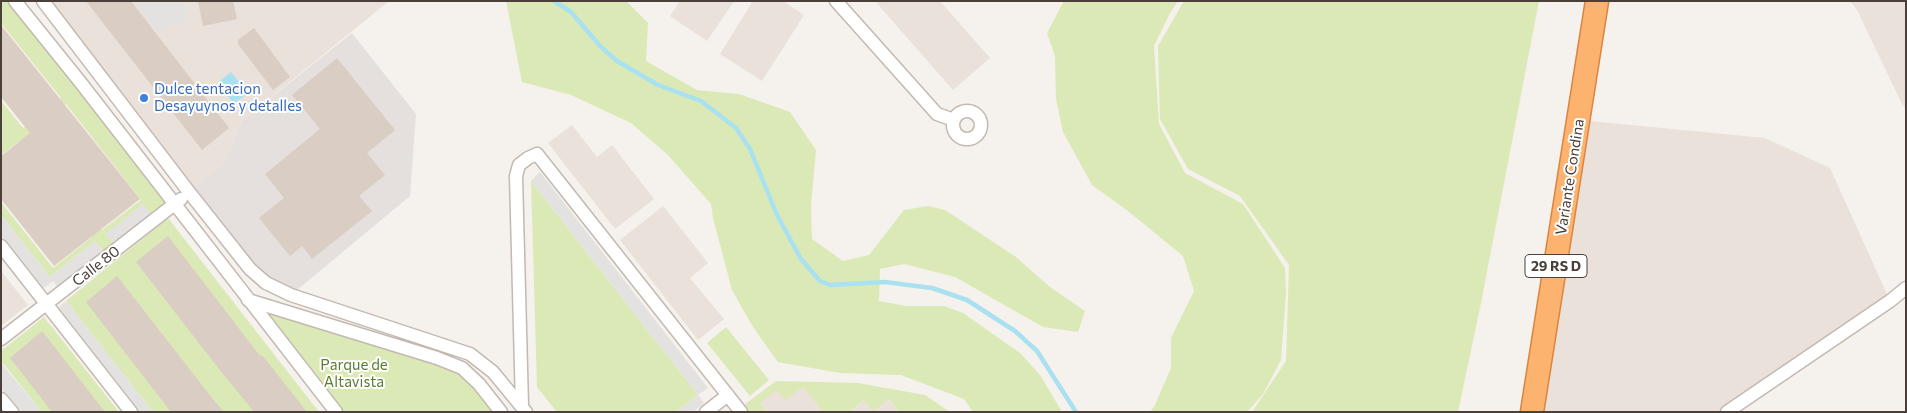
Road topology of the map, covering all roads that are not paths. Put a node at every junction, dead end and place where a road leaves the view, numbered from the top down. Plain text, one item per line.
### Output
1 (15, 1) edge
2 (43, 1) edge
3 (836, 1) edge
4 (1597, 1) edge
5 (954, 120) dead end
6 (189, 192) junction
7 (175, 204) junction
8 (1, 246) edge
9 (1906, 288) edge
10 (248, 300) junction
11 (47, 304) junction
12 (1, 339) edge
13 (728, 394) junction
14 (1, 399) edge
15 (524, 409) edge
16 (740, 410) edge
17 (12, 412) edge
18 (131, 412) edge
19 (336, 412) edge
20 (501, 412) edge
21 (706, 412) edge
22 (1532, 412) edge
23 (1727, 412) edge

1 - 7 street
2 - 6 street
3 - 5 street
4 - 22 highway, Variante Condina / 29 RS D
6 - 7 street, Calle 80
6 - 15 street
7 - 10 street
7 - 11 street, Calle 80
8 - 11 street
9 - 23 street
10 - 19 street
10 - 20 street
11 - 12 street, Calle 80
11 - 18 street
13 - 15 street
13 - 16 street
13 - 21 street
14 - 17 street

